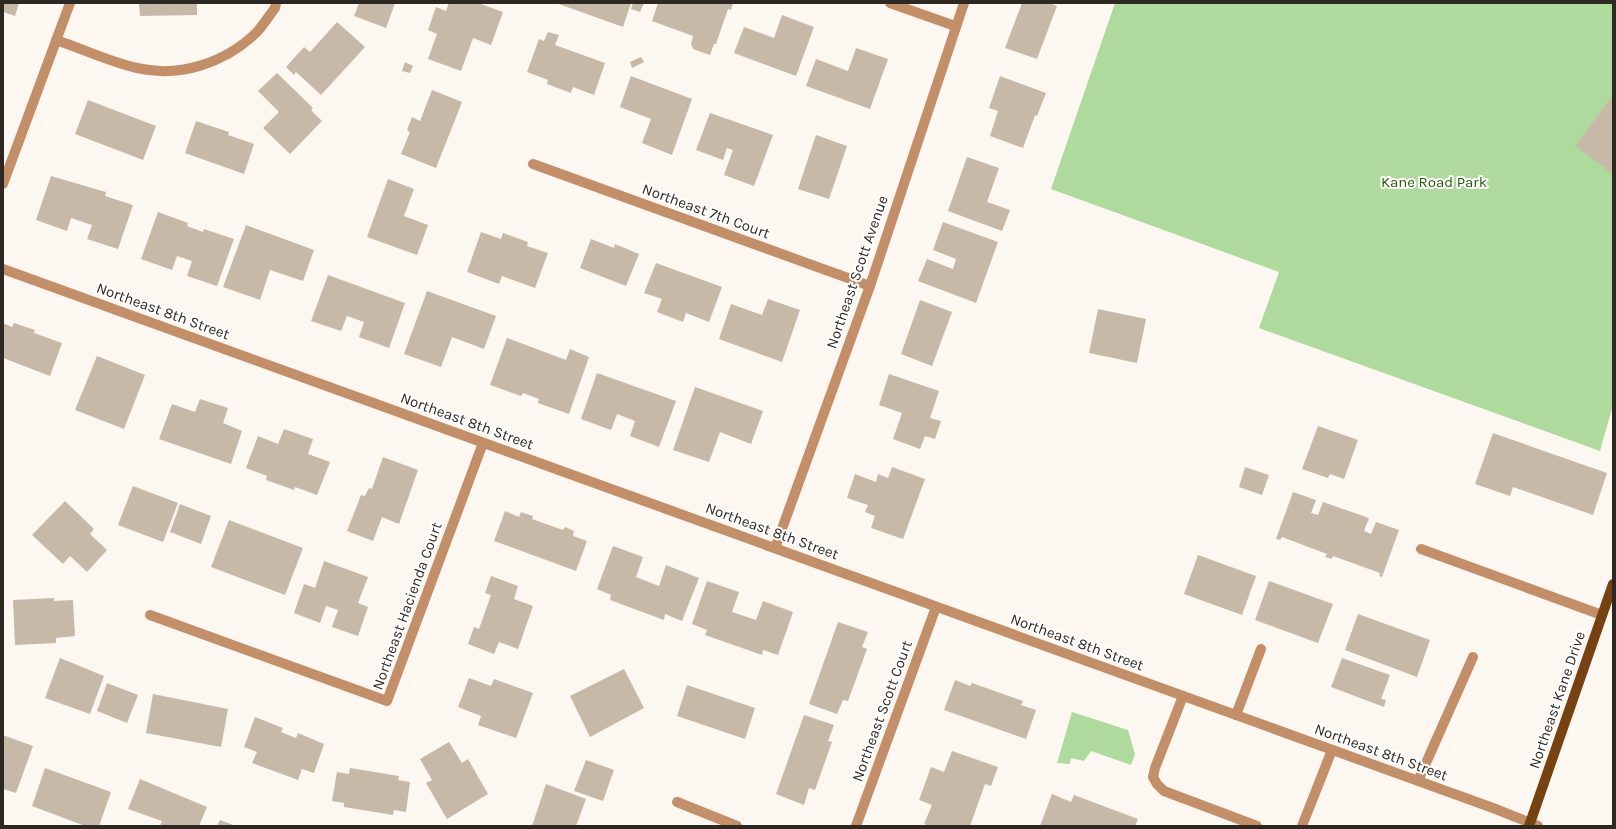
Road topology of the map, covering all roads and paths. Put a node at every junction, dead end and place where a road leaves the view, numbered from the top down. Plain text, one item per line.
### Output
1 (70, 3) edge
2 (276, 3) edge
3 (890, 3) edge
4 (964, 3) edge
5 (955, 26) junction
6 (56, 40) junction
7 (533, 164) dead end
8 (3, 184) edge
9 (3, 269) edge
10 (870, 286) junction
11 (483, 443) junction
12 (775, 548) junction
13 (1421, 549) dead end
14 (1613, 584) edge
15 (936, 607) junction
16 (150, 615) dead end
17 (1602, 615) junction
18 (1261, 649) dead end
19 (1473, 657) dead end
20 (1183, 696) junction
21 (1236, 715) junction
22 (1332, 750) junction
23 (1418, 781) junction
24 (677, 802) dead end
25 (1533, 825) edge
26 (737, 826) edge
27 (856, 826) edge
28 (1257, 826) edge
29 (1302, 826) edge

1 - 6 street
2 - 6 street
3 - 5 street
4 - 5 street, Northeast Scott Avenue
5 - 10 street, Northeast Scott Avenue
6 - 8 street
7 - 10 street, Northeast 7th Court
9 - 11 street, Northeast 8th Street
10 - 12 street, Northeast Scott Avenue
11 - 12 street, Northeast 8th Street
11 - 16 street, Northeast Hacienda Court
12 - 15 street, Northeast 8th Street
13 - 17 street
14 - 17 main road, Northeast Kane Drive
15 - 20 street, Northeast 8th Street
15 - 27 street, Northeast Scott Court
17 - 25 main road, Northeast Kane Drive
18 - 21 street
19 - 23 street
20 - 21 street, Northeast 8th Street
20 - 28 street
21 - 22 street, Northeast 8th Street
22 - 23 street, Northeast 8th Street
22 - 29 street
23 - 25 street, Northeast 8th Street
24 - 26 street

